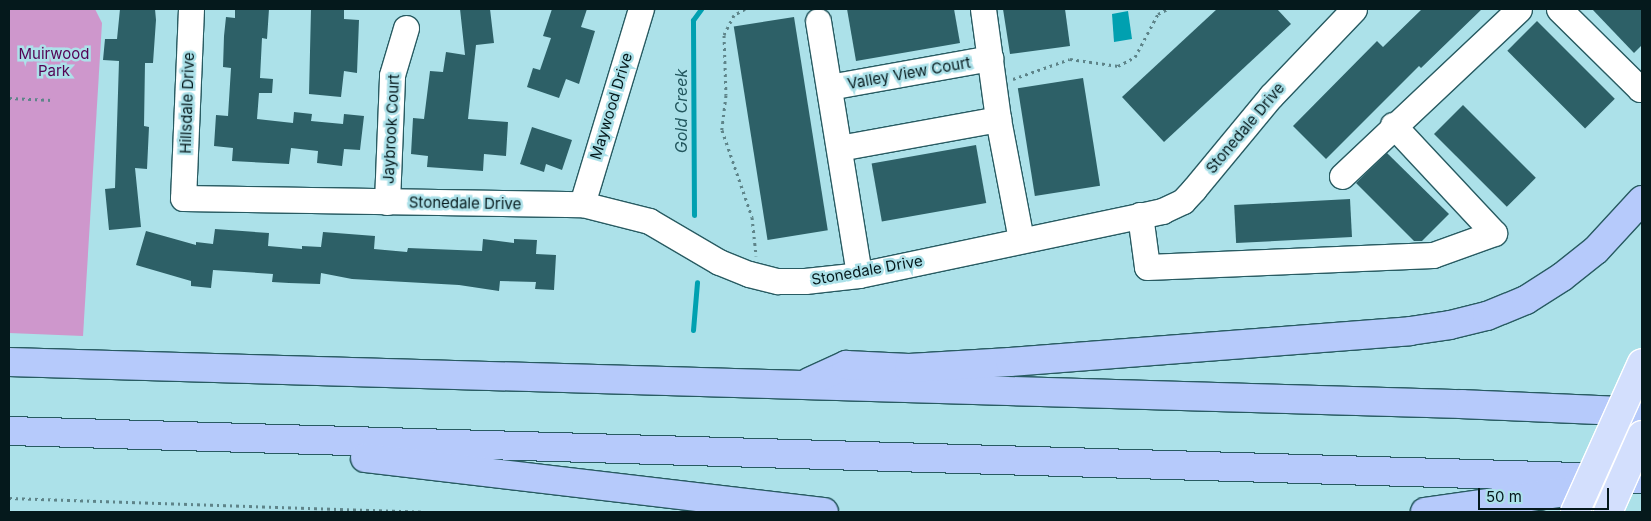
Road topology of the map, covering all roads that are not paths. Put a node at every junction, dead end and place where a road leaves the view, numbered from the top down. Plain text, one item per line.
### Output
1 (191, 9) edge
2 (641, 9) edge
3 (984, 9) edge
4 (1354, 9) edge
5 (1520, 9) edge
6 (1559, 9) edge
7 (818, 21) dead end
8 (406, 28) dead end
9 (990, 58) junction
10 (1642, 86) edge
11 (829, 87) junction
12 (998, 119) junction
13 (1393, 124) junction
14 (839, 148) junction
15 (1342, 176) dead end
16 (183, 198) joint
17 (1642, 200) edge
18 (388, 202) junction
19 (582, 204) junction
20 (1140, 215) junction
21 (1021, 240) junction
22 (859, 275) junction
23 (9, 362) edge
24 (1642, 363) edge
25 (802, 385) junction
26 (1637, 410) edge
27 (9, 431) edge
28 (1642, 435) edge
29 (281, 439) junction
30 (1642, 479) edge
31 (824, 512) edge
32 (1424, 512) edge
33 (1575, 512) edge
34 (1608, 512) edge

1 - 16 street, Hillsdale Drive
2 - 19 street, Maywood Drive
3 - 9 street, Valley View Court
4 - 20 street, Stonedale Drive
5 - 13 street
6 - 10 street
7 - 11 street, Valley View Court
8 - 18 street, Jaybrook Court
9 - 11 street, Valley View Court
9 - 12 street, Valley View Court
11 - 14 street, Valley View Court
12 - 14 street
12 - 21 street, Valley View Court
13 - 15 street
13 - 20 street
14 - 22 street, Valley View Court
16 - 18 street, Stonedale Drive
17 - 25 highway
18 - 19 street, Stonedale Drive
19 - 22 street, Stonedale Drive
20 - 21 street, Stonedale Drive
21 - 22 street, Stonedale Drive
23 - 25 highway
24 - 33 main road, bridge
25 - 26 highway
27 - 29 highway
28 - 34 main road, bridge
29 - 30 highway
29 - 31 highway
30 - 32 highway

